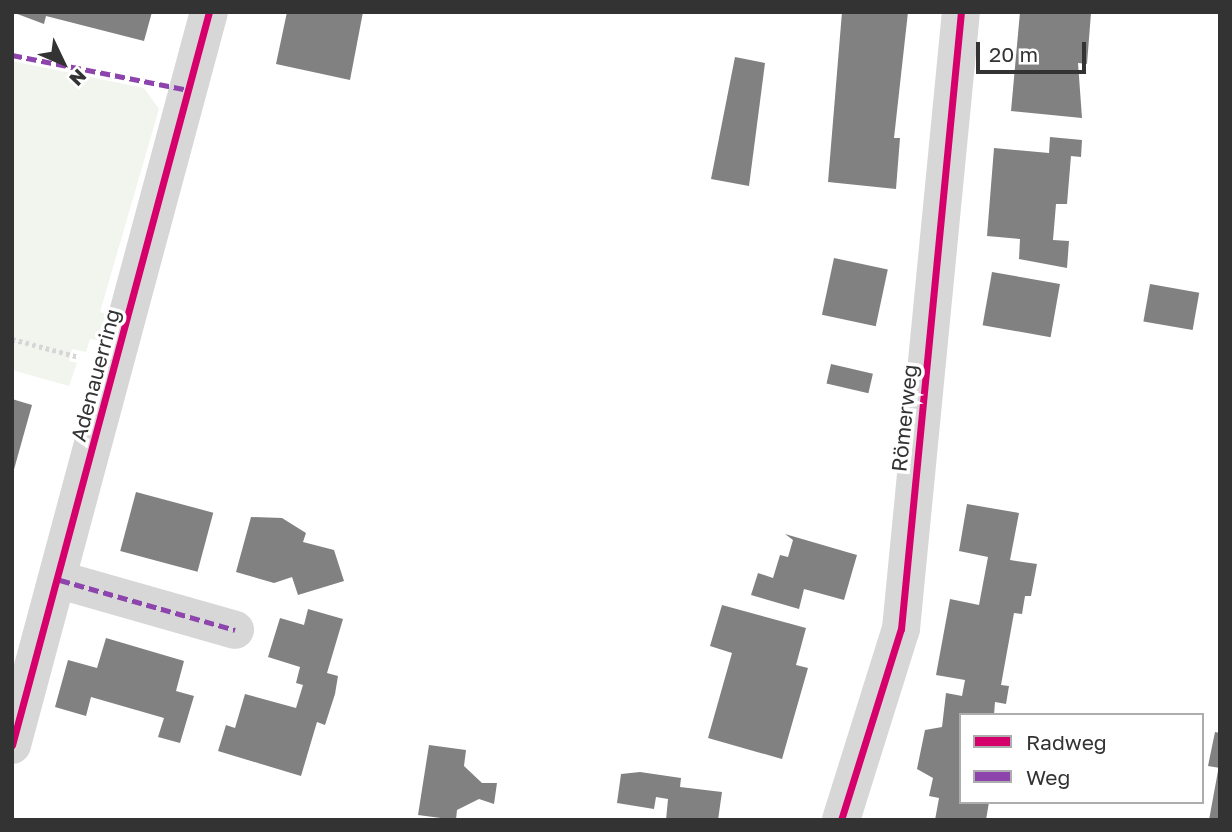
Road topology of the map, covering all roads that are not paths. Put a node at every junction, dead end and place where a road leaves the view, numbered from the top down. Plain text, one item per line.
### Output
1 (209, 12) edge
2 (961, 12) edge
3 (61, 580) junction
4 (235, 630) dead end
5 (12, 745) edge
6 (841, 820) edge

1 - 3 street, Adenauerring
2 - 6 street, Römerweg
3 - 4 street
3 - 5 street, Adenauerring

